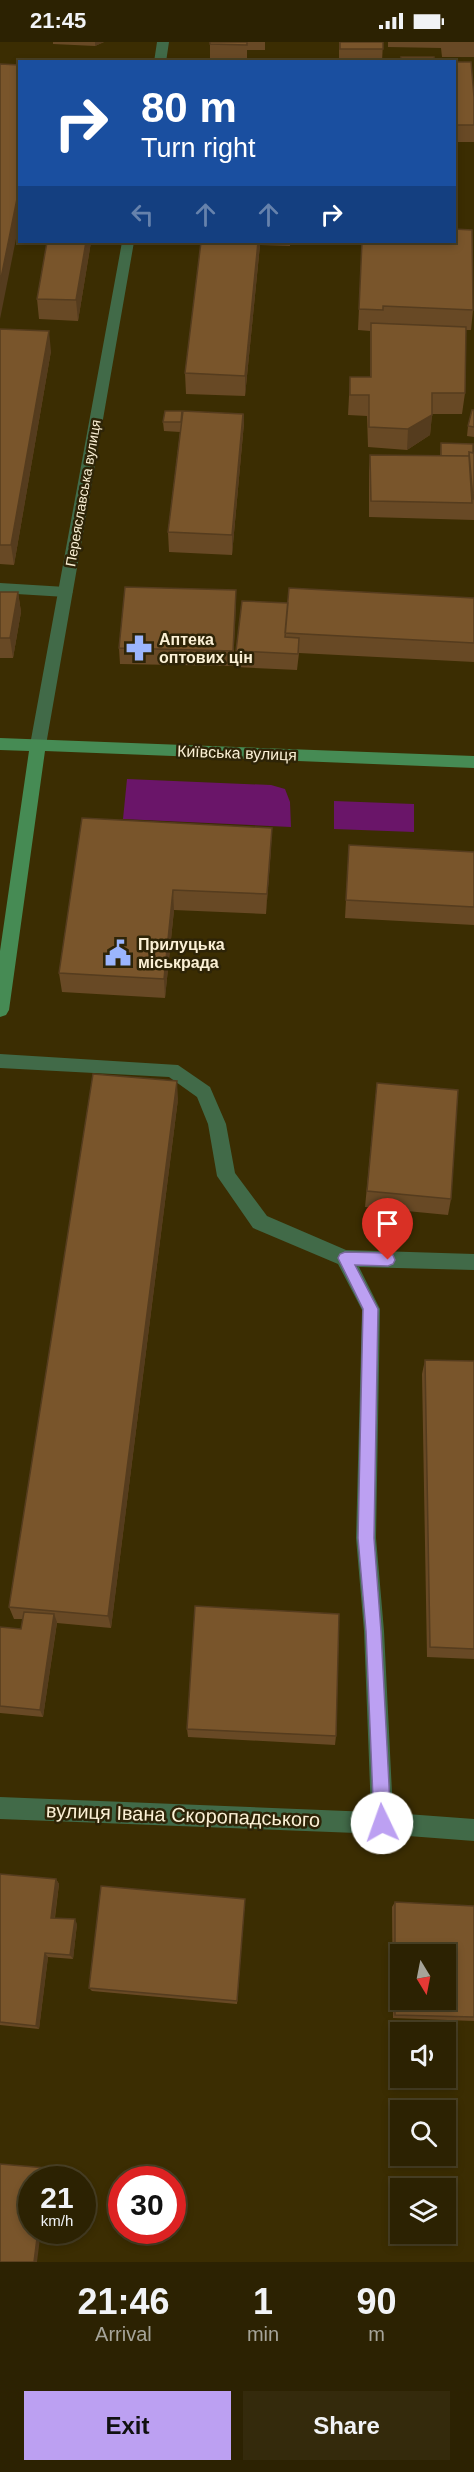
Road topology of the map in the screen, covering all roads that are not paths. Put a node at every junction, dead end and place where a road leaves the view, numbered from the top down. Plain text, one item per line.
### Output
1 (163, 42) edge
2 (160, 60) edge
3 (128, 243) edge
4 (0, 588) edge
5 (66, 592) junction
6 (0, 744) edge
7 (38, 745) junction
8 (474, 762) edge
9 (0, 1010) edge
10 (0, 1061) edge
11 (345, 1258) junction
12 (474, 1262) edge
13 (0, 1808) edge
14 (382, 1823) junction
15 (474, 1830) edge

1 - 2 street
3 - 5 street, Переяславська вулиця
4 - 5 lane
5 - 7 street, Переяславська вулиця
6 - 7 main road, Київська вулиця
7 - 8 main road, Київська вулиця
7 - 9 main road
10 - 11 street
11 - 12 street
11 - 14 street
13 - 14 street, вулиця Івана Скоропадського
14 - 15 street, вулиця Івана Скоропадського

